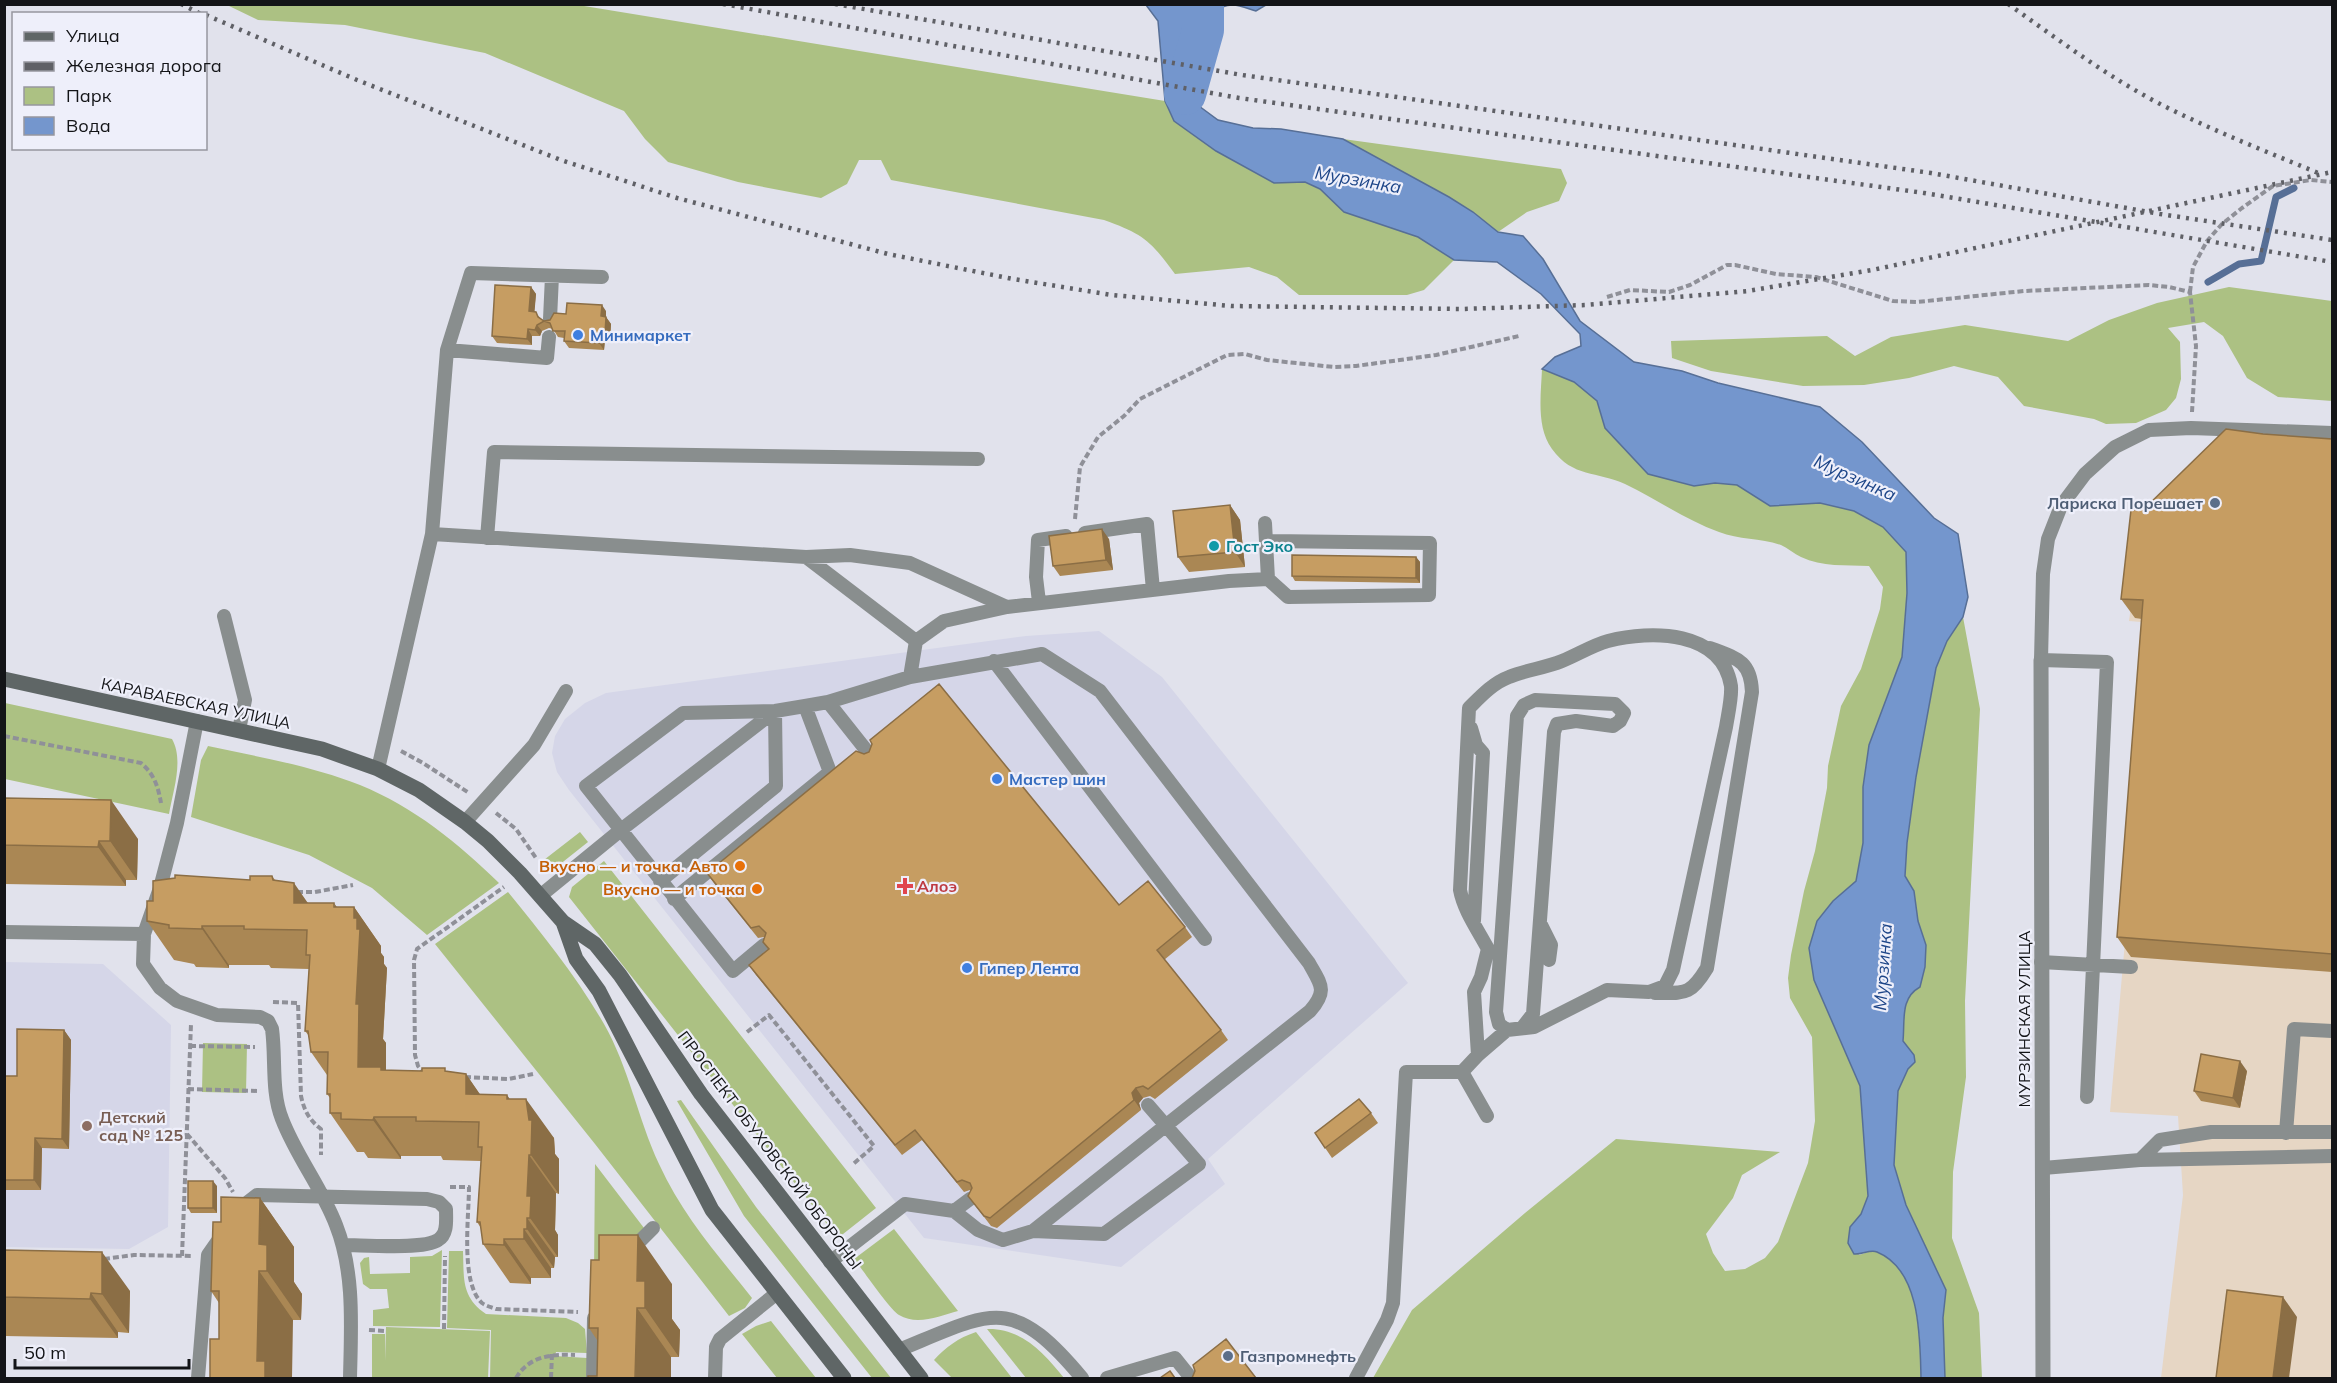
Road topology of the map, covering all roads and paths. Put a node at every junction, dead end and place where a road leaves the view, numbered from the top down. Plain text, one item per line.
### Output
1 (2332, 182) edge
2 (552, 276) junction
3 (603, 278) dead end
4 (2190, 292) junction
5 (1608, 297) dead end
6 (550, 319) edge
7 (1519, 336) dead end
8 (549, 337) dead end
9 (447, 350) junction
10 (2191, 428) junction
11 (2332, 434) edge
12 (978, 459) dead end
13 (1075, 519) dead end
14 (1265, 523) dead end
15 (432, 534) junction
16 (487, 538) junction
17 (1266, 541) junction
18 (806, 557) junction
19 (1268, 579) junction
20 (1153, 590) junction
21 (1039, 602) junction
22 (1007, 607) junction
23 (224, 616) dead end
24 (916, 641) junction
25 (1710, 648) junction
26 (2041, 660) junction
27 (994, 661) junction
28 (910, 677) junction
29 (4, 679) edge
30 (566, 691) dead end
31 (828, 702) junction
32 (805, 706) junction
33 (775, 711) junction
34 (197, 721) junction
35 (239, 730) junction
36 (4, 736) edge
37 (870, 755) edge
38 (378, 769) junction
39 (162, 809) dead end
40 (465, 822) junction
41 (622, 829) junction
42 (660, 881) junction
43 (352, 885) dead end
44 (504, 887) dead end
45 (291, 891) edge
46 (540, 896) junction
47 (674, 899) junction
48 (1540, 921) junction
49 (562, 922) junction
50 (4, 932) edge
51 (144, 934) junction
52 (1205, 939) dead end
53 (764, 945) edge
54 (1549, 960) dead end
55 (2041, 962) junction
56 (2094, 964) junction
57 (2131, 968) dead end
58 (1650, 992) junction
59 (263, 1001) dead end
60 (192, 1008) junction
61 (1522, 1028) junction
62 (1507, 1030) junction
63 (2332, 1031) edge
64 (747, 1032) dead end
65 (190, 1046) junction
66 (274, 1047) junction
67 (1478, 1055) junction
68 (1462, 1072) junction
69 (533, 1074) dead end
70 (426, 1075) edge
71 (461, 1077) edge
72 (188, 1089) junction
73 (276, 1091) junction
74 (2088, 1096) dead end
75 (1148, 1105) dead end
76 (1487, 1116) dead end
77 (1165, 1125) junction
78 (2332, 1132) edge
79 (2286, 1133) junction
80 (187, 1134) junction
81 (2332, 1156) edge
82 (321, 1159) dead end
83 (2140, 1160) junction
84 (852, 1165) dead end
85 (2043, 1168) junction
86 (446, 1186) dead end
87 (321, 1196) junction
88 (970, 1200) edge
89 (241, 1205) junction
90 (954, 1211) junction
91 (653, 1228) dead end
92 (1033, 1231) junction
93 (343, 1245) junction
94 (445, 1249) dead end
95 (182, 1256) junction
96 (208, 1256) junction
97 (101, 1260) edge
98 (620, 1261) edge
99 (830, 1262) junction
100 (777, 1293) junction
101 (595, 1309) joint
102 (444, 1329) dead end
103 (371, 1330) dead end
104 (386, 1331) dead end
105 (899, 1350) junction
106 (552, 1354) junction
107 (578, 1355) dead end
108 (198, 1378) edge
109 (350, 1378) edge
110 (516, 1378) edge
111 (551, 1378) edge
112 (593, 1378) edge
113 (715, 1378) edge
114 (844, 1378) edge
115 (921, 1378) edge
116 (1082, 1378) edge
117 (1107, 1378) edge
118 (1191, 1378) edge
119 (1356, 1378) edge
120 (2043, 1378) edge

1 - 4 path
2 - 3 lane
2 - 6 lane
2 - 9 lane
4 - 5 path
4 - 10 path
7 - 13 path
8 - 9 lane
9 - 15 lane
10 - 11 lane
10 - 26 lane
12 - 16 lane
14 - 17 lane
15 - 16 lane
15 - 38 lane
16 - 18 lane
17 - 19 lane
17 - 19 lane
18 - 22 lane
18 - 24 lane
19 - 20 lane
20 - 21 lane
20 - 21 lane
21 - 22 lane
22 - 24 lane
23 - 35 lane
24 - 28 lane
25 - 58 lane
25 - 58 lane
25 - 67 lane
26 - 55 street, МУРЗИНСКАЯ УЛИЦА
26 - 56 lane
27 - 28 lane
27 - 52 lane
27 - 77 lane
28 - 31 lane
29 - 34 street, КАРАВАЕВСКАЯ УЛИЦА
30 - 40 lane
31 - 32 lane
31 - 37 lane
32 - 33 lane
32 - 47 lane
33 - 41 lane
33 - 41 lane
33 - 42 lane
34 - 35 street, КАРАВАЕВСКАЯ УЛИЦА
34 - 51 lane
35 - 38 street, КАРАВАЕВСКАЯ УЛИЦА
36 - 39 path
38 - 40 street, ПРОСПЕКТ ОБУХОВСКОЙ ОБОРОНЫ
40 - 46 street, ПРОСПЕКТ ОБУХОВСКОЙ ОБОРОНЫ
41 - 42 lane
41 - 46 lane
42 - 47 lane
43 - 45 path
44 - 70 path
46 - 49 street, ПРОСПЕКТ ОБУХОВСКОЙ ОБОРОНЫ
47 - 53 lane
48 - 54 lane
48 - 61 lane
48 - 62 lane
49 - 99 street, ПРОСПЕКТ ОБУХОВСКОЙ ОБОРОНЫ
49 - 100 street, ПРОСПЕКТ ОБУХОВСКОЙ ОБОРОНЫ
50 - 51 lane
51 - 60 lane
55 - 56 lane
55 - 85 street, МУРЗИНСКАЯ УЛИЦА
56 - 57 lane
56 - 74 lane
58 - 61 lane
59 - 82 path
60 - 65 path
60 - 66 lane
61 - 62 lane
62 - 67 lane
63 - 79 lane
64 - 84 path
65 - 66 path
65 - 72 path
66 - 73 lane
67 - 68 lane
68 - 76 lane
68 - 119 lane
69 - 71 path
72 - 73 path
72 - 80 path
73 - 87 lane
75 - 77 lane
77 - 92 lane
77 - 92 lane
78 - 79 lane
79 - 83 lane
80 - 89 path
80 - 95 path
81 - 83 lane
83 - 85 lane
85 - 120 street, МУРЗИНСКАЯ УЛИЦА
86 - 101 path
87 - 89 lane
87 - 93 lane
87 - 93 lane
88 - 90 lane
89 - 96 lane
90 - 92 lane
90 - 99 lane
91 - 98 lane
93 - 109 lane
94 - 102 path
95 - 96 path
95 - 97 path
96 - 108 lane
99 - 105 street, ПРОСПЕКТ ОБУХОВСКОЙ ОБОРОНЫ
100 - 113 lane
100 - 114 street, ПРОСПЕКТ ОБУХОВСКОЙ ОБОРОНЫ
101 - 112 lane
103 - 104 path
105 - 115 street, ПРОСПЕКТ ОБУХОВСКОЙ ОБОРОНЫ
105 - 116 lane
106 - 107 path
106 - 110 path
106 - 111 path
117 - 118 lane

